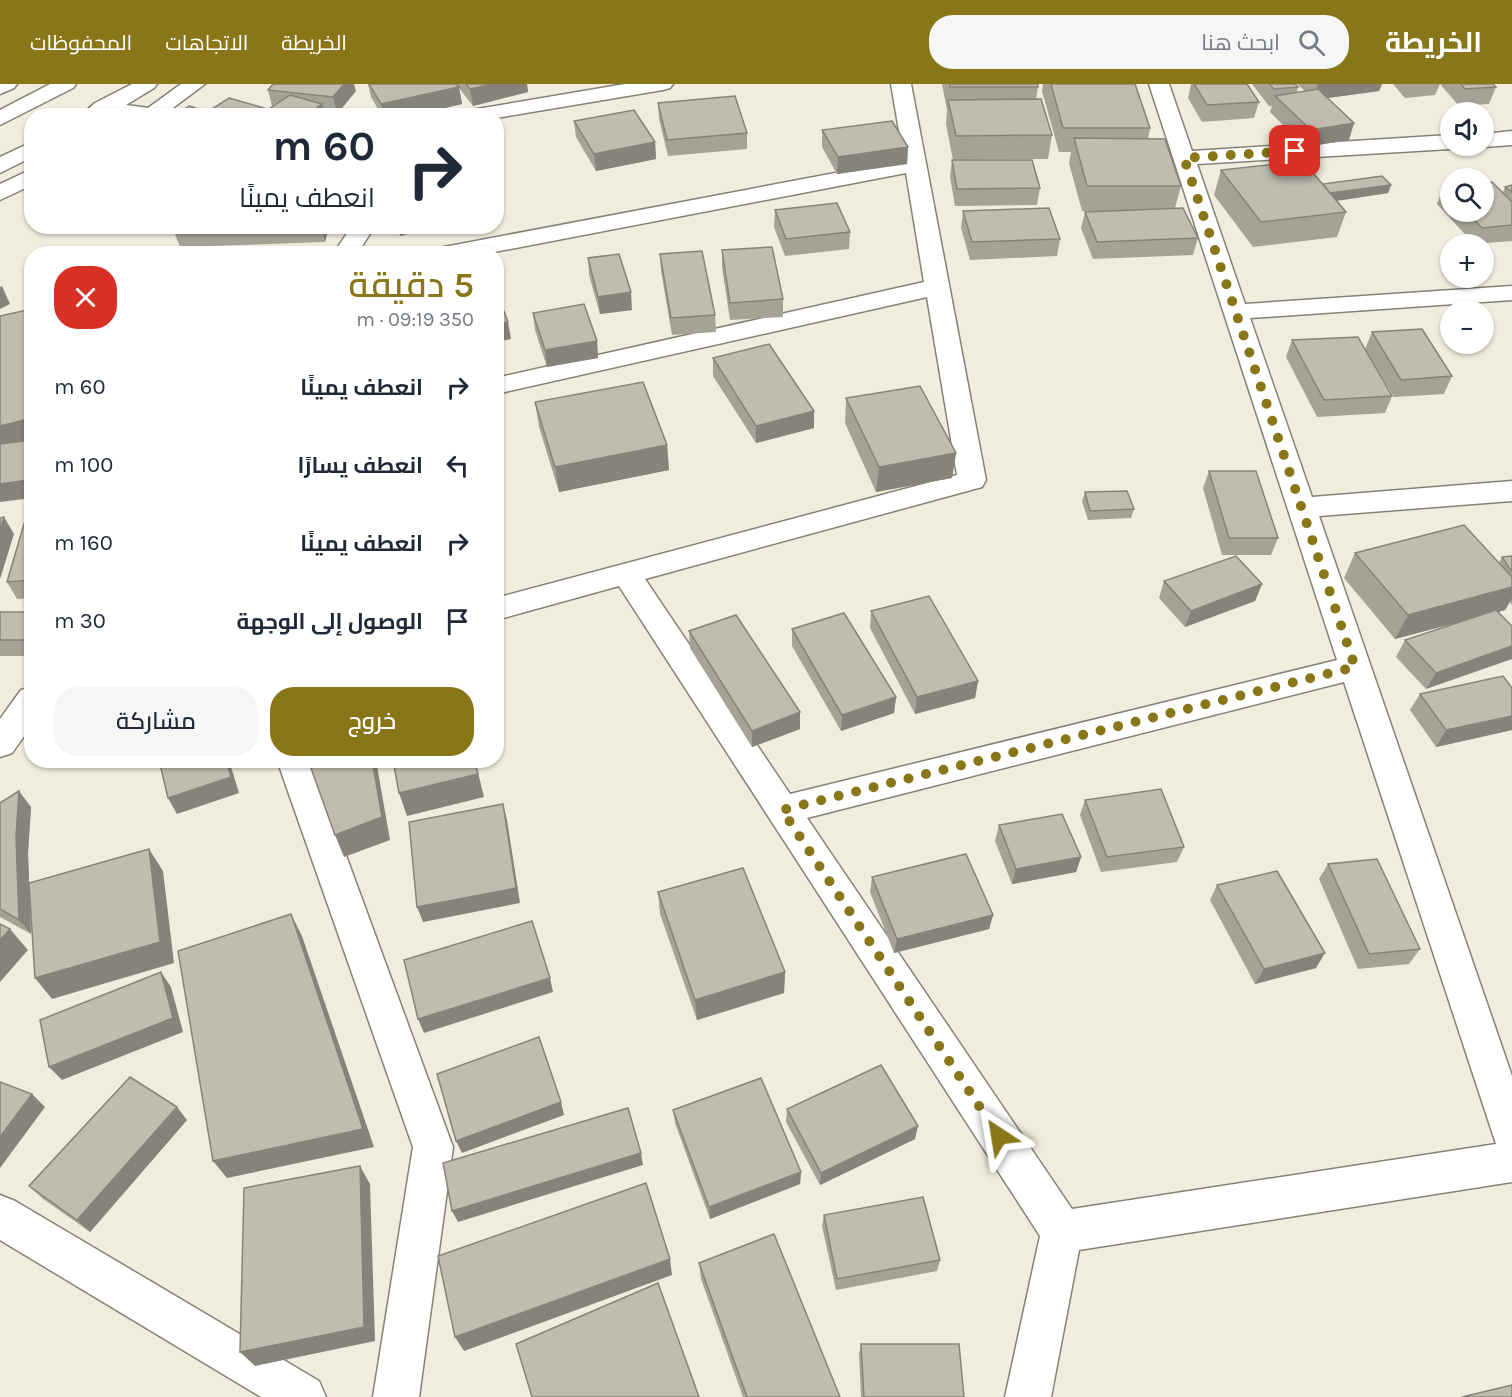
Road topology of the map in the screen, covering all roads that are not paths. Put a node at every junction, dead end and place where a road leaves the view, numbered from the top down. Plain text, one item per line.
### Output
1 (7, 84) edge
2 (66, 84) edge
3 (147, 84) edge
4 (195, 84) edge
5 (658, 84) edge
6 (663, 84) edge
7 (901, 84) edge
8 (1159, 84) edge
9 (0, 88) edge
10 (103, 108) edge
11 (159, 108) edge
12 (504, 110) edge
13 (0, 120) edge
14 (1512, 138) edge
15 (1494, 139) edge
16 (1440, 143) edge
17 (24, 152) edge
18 (1184, 158) junction
19 (0, 165) edge
20 (915, 165) junction
21 (24, 180) edge
22 (0, 193) edge
23 (486, 246) edge
24 (937, 287) junction
25 (1512, 293) edge
26 (1235, 312) junction
27 (504, 384) edge
28 (1512, 491) edge
29 (1301, 508) junction
30 (626, 574) junction
31 (504, 607) edge
32 (1355, 667) junction
33 (24, 713) edge
34 (8, 741) edge
35 (297, 768) edge
36 (782, 810) junction
37 (1512, 1134) edge
38 (1512, 1162) edge
39 (0, 1216) edge
40 (1062, 1232) junction
41 (303, 1397) edge
42 (396, 1397) edge
43 (1028, 1397) edge

1 - 9 main road
2 - 13 main road
3 - 10 main road
4 - 11 main road
5 - 6 main road
5 - 12 main road
7 - 20 main road
8 - 18 main road
14 - 15 main road
16 - 18 main road
17 - 19 main road
18 - 26 main road
20 - 23 main road
20 - 24 main road
21 - 22 main road
24 - 27 main road
24 - 30 main road
25 - 26 main road
26 - 29 main road
28 - 29 main road
29 - 32 main road
30 - 31 main road
30 - 36 main road
32 - 36 main road
32 - 37 main road
33 - 34 main road
35 - 42 main road
36 - 40 main road
38 - 40 main road
39 - 41 main road
40 - 43 main road

